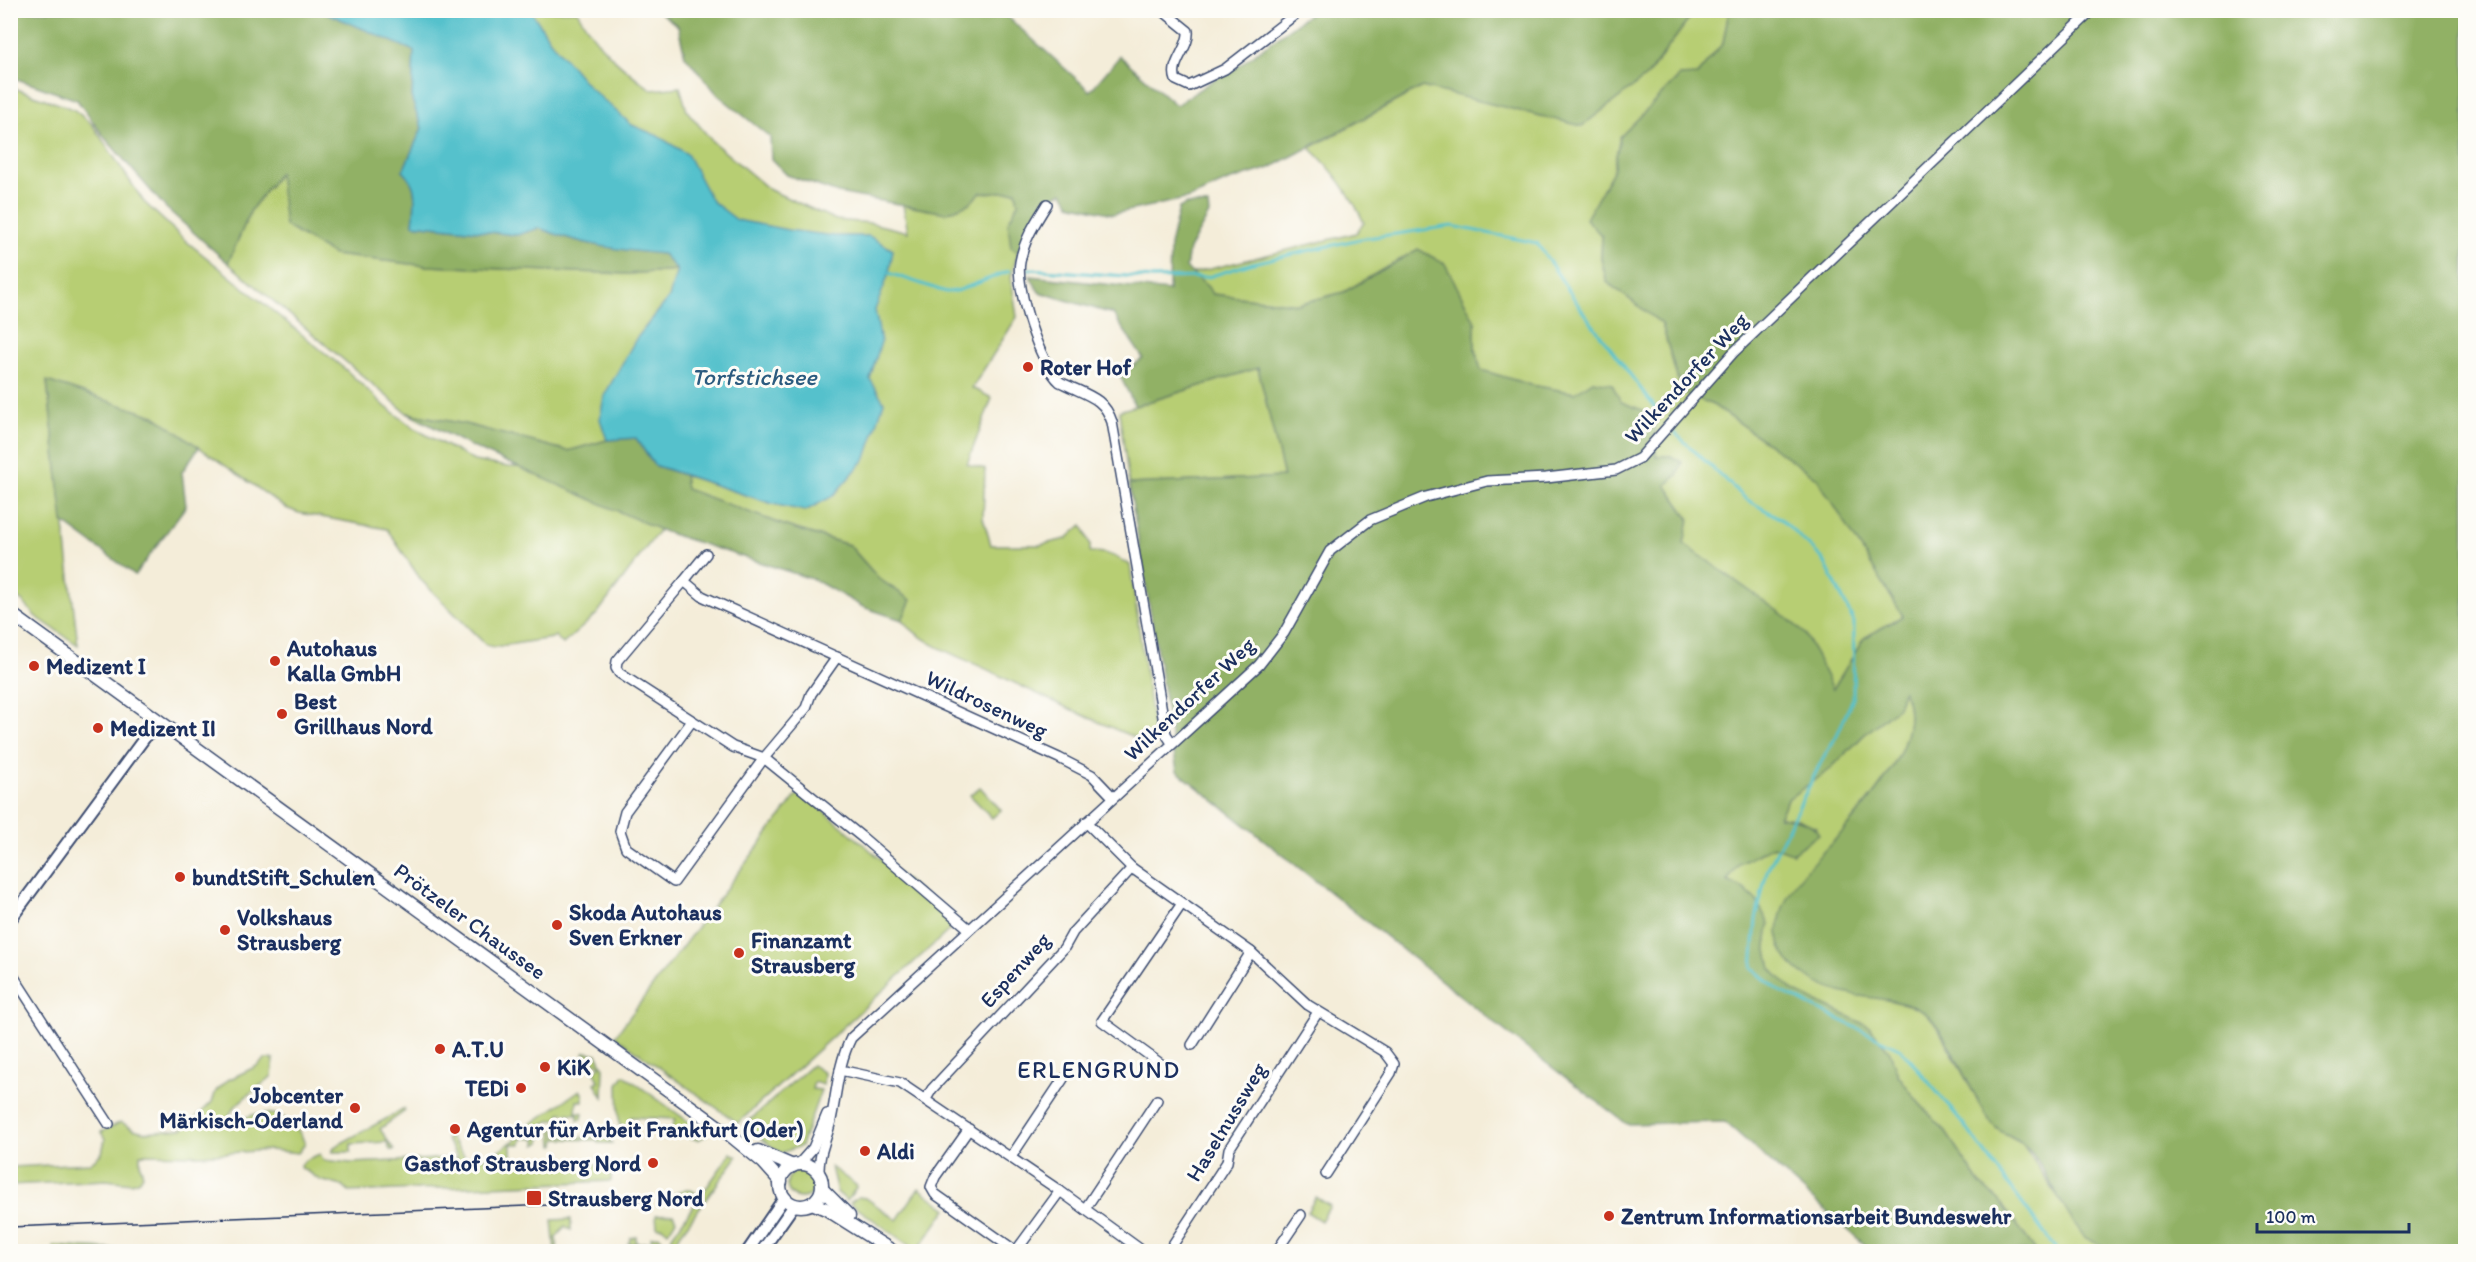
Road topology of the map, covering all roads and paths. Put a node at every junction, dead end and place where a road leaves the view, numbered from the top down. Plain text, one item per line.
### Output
1 (1162, 10) edge
2 (1301, 10) edge
3 (2093, 10) edge
4 (1047, 204) dead end
5 (706, 554) dead end
6 (684, 581) junction
7 (10, 613) edge
8 (837, 657) junction
9 (157, 721) junction
10 (692, 722) junction
11 (1172, 743) junction
12 (764, 758) junction
13 (1113, 797) junction
14 (1086, 822) junction
15 (1132, 868) junction
16 (1181, 905) junction
17 (10, 920) edge
18 (968, 928) junction
19 (1251, 952) junction
20 (10, 971) edge
21 (1318, 1012) junction
22 (1191, 1045) dead end
23 (1161, 1064) dead end
24 (840, 1070) junction
25 (1063, 1079) dead end
26 (834, 1095) junction
27 (926, 1099) junction
28 (1157, 1100) dead end
29 (109, 1124) dead end
30 (969, 1129) junction
31 (730, 1135) junction
32 (1011, 1157) junction
33 (795, 1166) junction
34 (819, 1174) junction
35 (1326, 1174) dead end
36 (781, 1182) junction
37 (822, 1189) junction
38 (1060, 1191) junction
39 (789, 1201) junction
40 (812, 1203) junction
41 (1085, 1209) junction
42 (1300, 1215) dead end
43 (877, 1240) junction
44 (747, 1251) edge
45 (761, 1251) edge
46 (894, 1251) edge
47 (1017, 1251) edge
48 (1144, 1251) edge
49 (1168, 1251) edge
50 (1276, 1251) edge

1 - 2 street
3 - 11 street, Wilkendorfer Weg
4 - 11 street
5 - 6 street
6 - 8 street, Wildrosenweg
6 - 10 street
7 - 9 main road, Prötzeler Chaussee
8 - 12 street
8 - 13 street, Wildrosenweg
9 - 17 street
9 - 31 main road, Prötzeler Chaussee
10 - 12 street
10 - 12 street
11 - 13 street, Wilkendorfer Weg
12 - 18 street
13 - 14 street, Wilkendorfer Weg
14 - 15 street
14 - 18 street, Wilkendorfer Weg
15 - 16 street
15 - 27 street, Espenweg
16 - 19 street
16 - 23 street
18 - 24 street, Wilkendorfer Weg
19 - 21 street
19 - 22 street
20 - 29 street
21 - 35 street
21 - 49 street, Haselnussweg
24 - 26 street, Wilkendorfer Weg
24 - 27 street
25 - 32 street
26 - 33 street, Wilkendorfer Weg
26 - 34 street, Wilkendorfer Weg
27 - 30 street
28 - 41 street
30 - 32 street
30 - 47 street
31 - 33 main road, Prötzeler Chaussee
31 - 36 main road, Prötzeler Chaussee
32 - 38 street
33 - 34 main road, Prötzeler Chaussee
33 - 36 main road
34 - 37 main road
36 - 39 main road
37 - 40 main road
37 - 43 main road
38 - 41 street
38 - 47 street
39 - 40 main road
39 - 44 street
39 - 45 street
40 - 43 main road
41 - 48 street
42 - 50 street
43 - 46 main road

